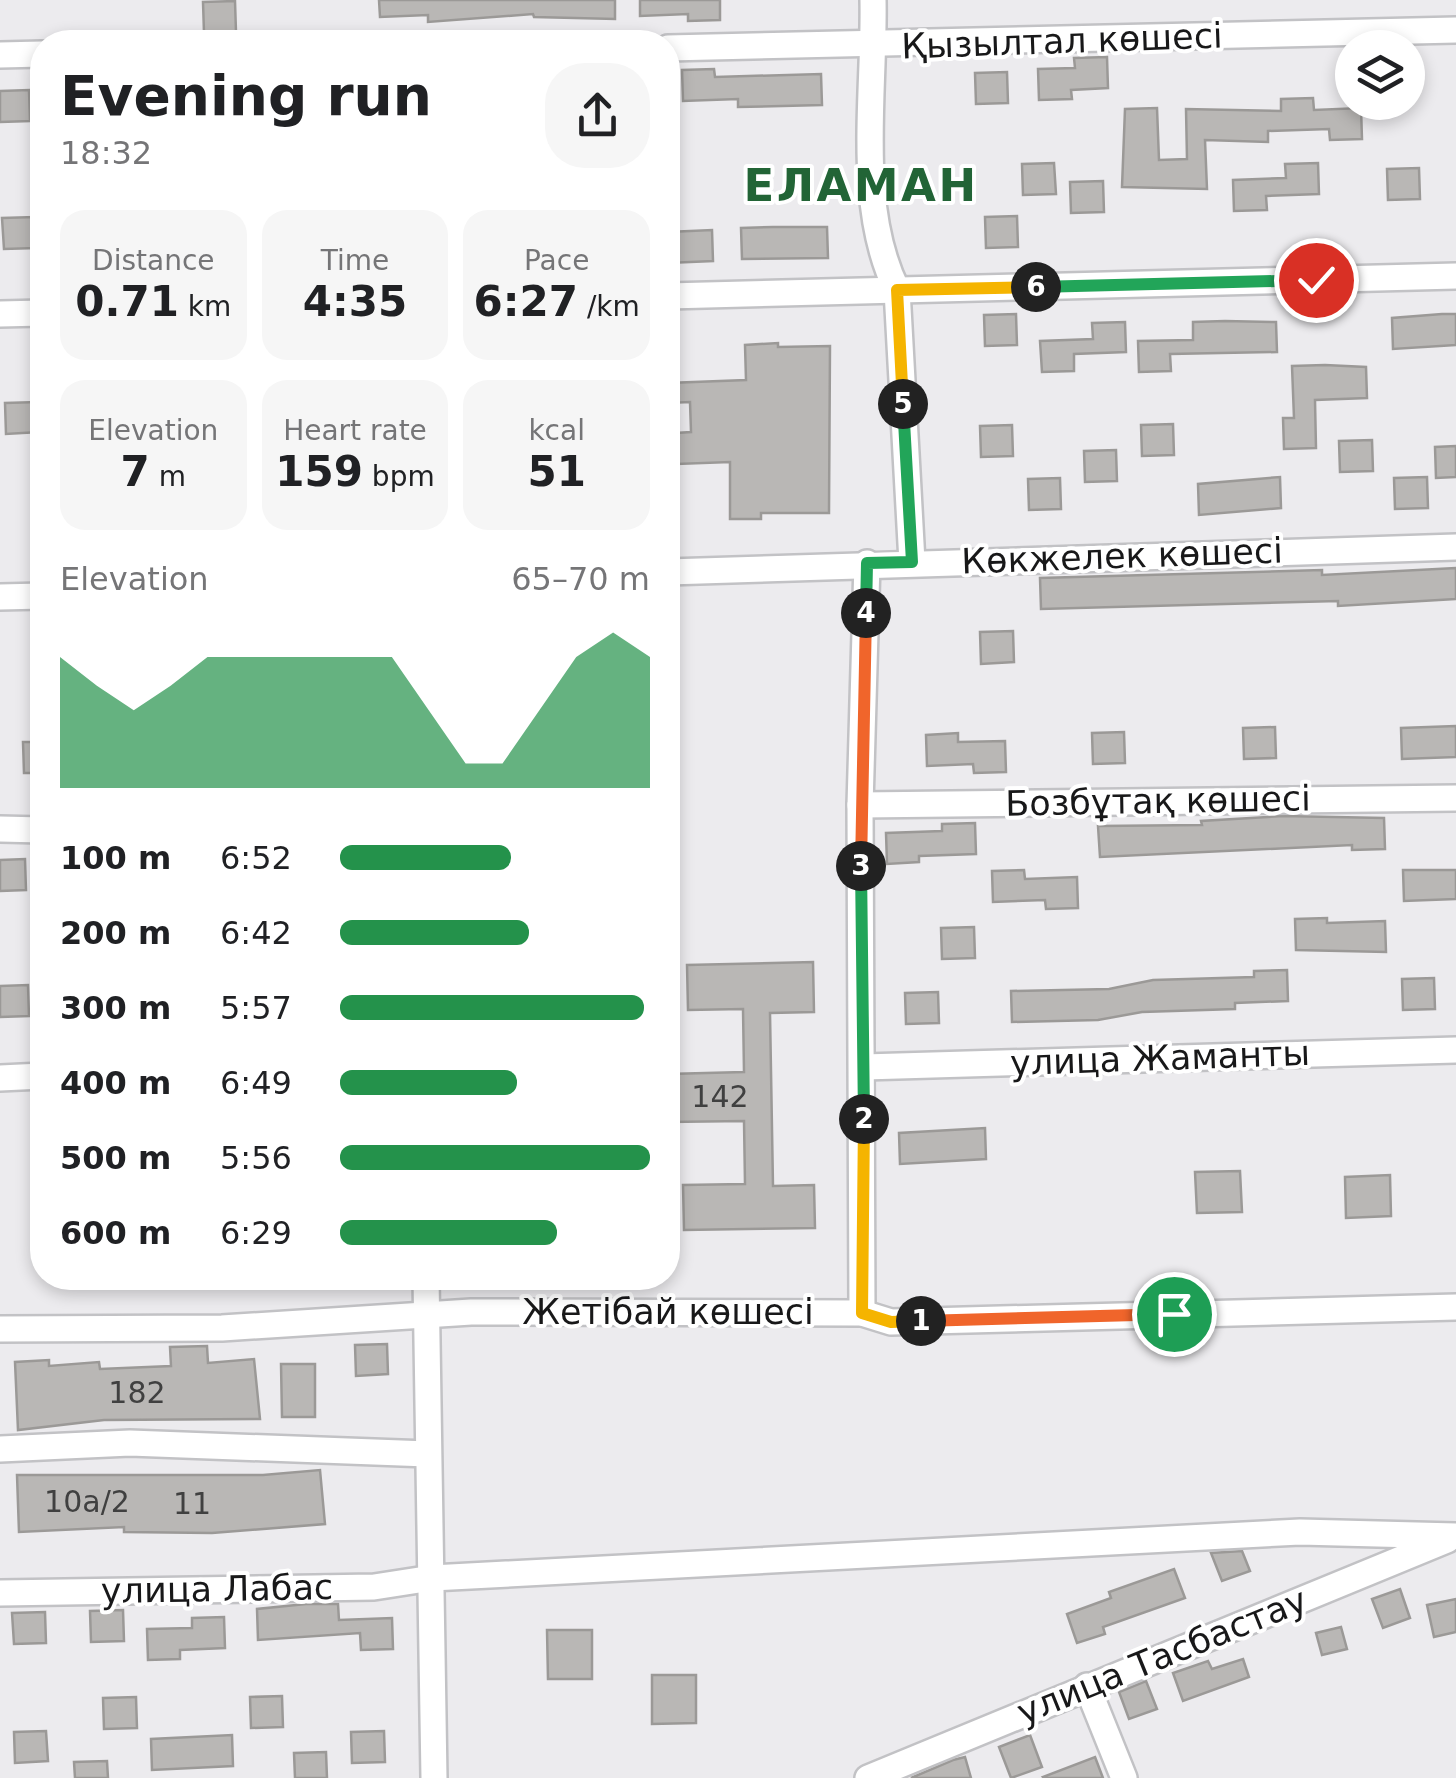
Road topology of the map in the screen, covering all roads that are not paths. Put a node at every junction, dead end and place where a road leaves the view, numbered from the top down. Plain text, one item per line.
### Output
1 (873, 0) edge
2 (1456, 30) edge
3 (874, 46) junction
4 (680, 48) edge
5 (30, 54) edge
6 (0, 55) edge
7 (1456, 276) edge
8 (897, 290) junction
9 (680, 296) edge
10 (30, 313) edge
11 (0, 314) edge
12 (1456, 547) edge
13 (912, 562) junction
14 (867, 563) junction
15 (680, 571) edge
16 (30, 597) edge
17 (0, 598) edge
18 (1456, 798) edge
19 (860, 804) junction
20 (0, 830) edge
21 (30, 830) edge
22 (1456, 1050) edge
23 (864, 1067) junction
24 (30, 1077) edge
25 (0, 1078) edge
26 (426, 1290) edge
27 (1456, 1307) edge
28 (862, 1313) junction
29 (425, 1317) junction
30 (0, 1329) edge
31 (0, 1449) edge
32 (428, 1454) junction
33 (1456, 1536) edge
34 (432, 1578) junction
35 (0, 1592) edge
36 (1087, 1686) junction
37 (434, 1778) edge
38 (868, 1778) edge
39 (1124, 1778) edge

1 - 3 street
2 - 3 street, Қызылтал көшесі
3 - 4 street, Қызылтал көшесі
3 - 8 street
5 - 6 street
7 - 8 street
8 - 9 street
8 - 13 street
10 - 11 street
12 - 13 street, Көкжелек көшесі
13 - 14 street, Көкжелек көшесі
14 - 15 street, Көкжелек көшесі
14 - 19 street
16 - 17 street
18 - 19 street, Бозбұтақ көшесі
19 - 23 street
20 - 21 street
22 - 23 street, улица Жаманты
23 - 28 street
24 - 25 street
26 - 29 street
27 - 28 street, Жетібай көшесі
28 - 29 street, Жетібай көшесі
29 - 30 street, Жетібай көшесі
29 - 32 street
31 - 32 street
32 - 34 street
33 - 34 street, улица Лабас
33 - 36 street, улица Тасбастау
34 - 35 street, улица Лабас
34 - 37 street
36 - 38 street, улица Тасбастау
36 - 39 street

